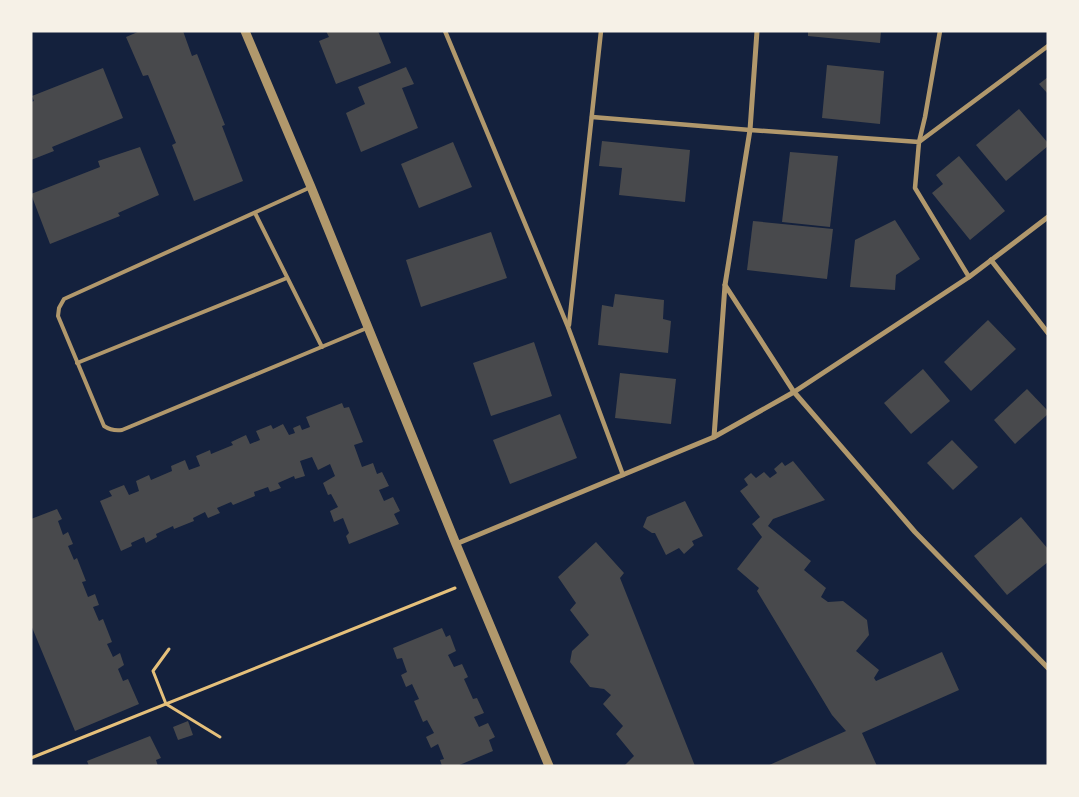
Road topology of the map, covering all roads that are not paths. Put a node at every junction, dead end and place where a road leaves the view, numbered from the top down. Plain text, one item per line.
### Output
1 (245, 31) edge
2 (445, 31) edge
3 (601, 31) edge
4 (757, 31) edge
5 (940, 31) edge
6 (1048, 46) edge
7 (592, 117) junction
8 (750, 130) junction
9 (920, 142) junction
10 (311, 188) junction
11 (255, 213) junction
12 (1048, 217) edge
13 (991, 260) junction
14 (969, 277) junction
15 (287, 278) junction
16 (725, 285) junction
17 (568, 327) junction
18 (367, 328) junction
19 (1048, 333) edge
20 (322, 347) junction
21 (77, 363) junction
22 (794, 392) junction
23 (714, 437) junction
24 (623, 475) junction
25 (456, 544) junction
26 (1048, 668) edge
27 (548, 766) edge

1 - 10 street
2 - 17 street
3 - 7 street
4 - 8 street
5 - 9 street
6 - 9 street
7 - 8 street
7 - 17 street
8 - 9 street
8 - 16 street
9 - 14 street
10 - 11 lane
10 - 18 street
11 - 15 lane
11 - 21 lane
12 - 13 street
13 - 14 street
13 - 19 street
14 - 22 street
15 - 20 lane
15 - 21 lane
16 - 22 street
16 - 23 street
17 - 24 street
18 - 20 lane
18 - 25 street
20 - 21 lane
22 - 23 street
22 - 26 street
23 - 24 street
24 - 25 street
25 - 27 street

